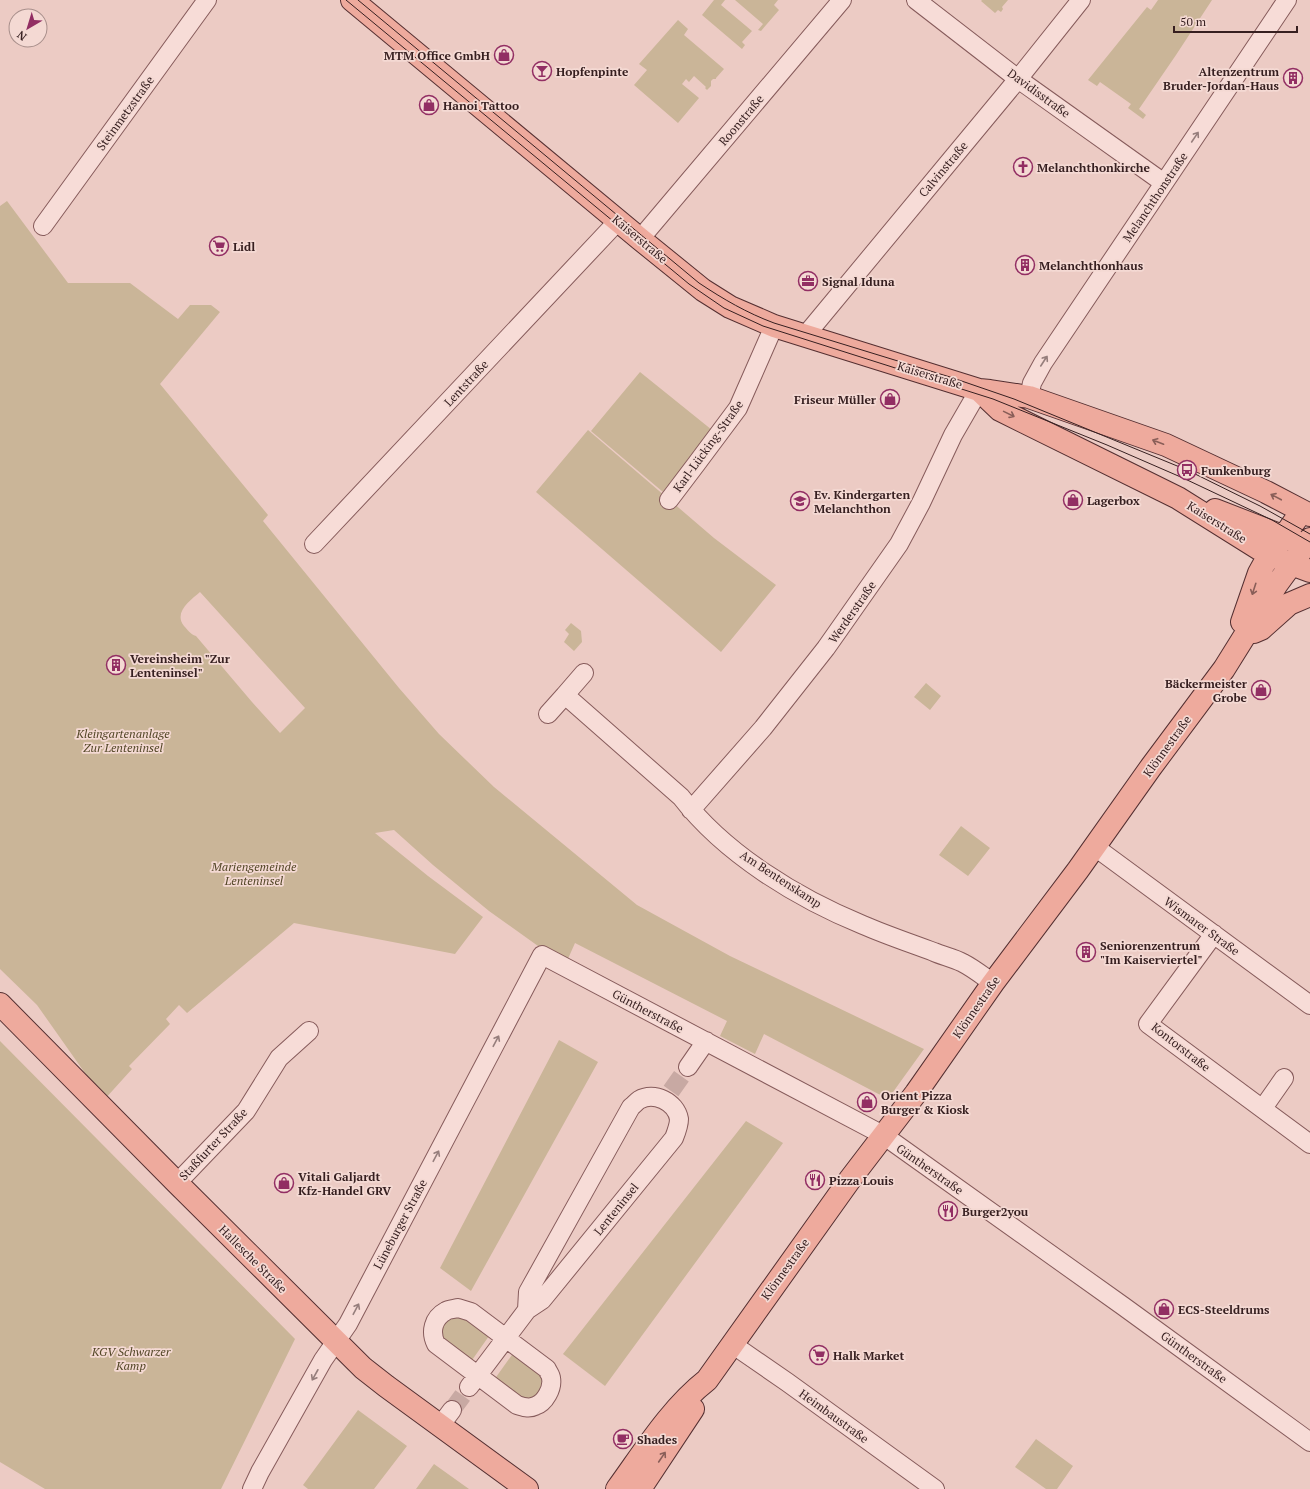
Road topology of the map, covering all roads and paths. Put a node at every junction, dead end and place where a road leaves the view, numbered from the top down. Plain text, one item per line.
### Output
1 (207, 0) edge
2 (352, 0) edge
3 (842, 0) edge
4 (916, 0) edge
5 (1080, 0) edge
6 (1287, 0) edge
7 (1018, 79) junction
8 (1164, 183) junction
9 (618, 221) junction
10 (43, 226) dead end
11 (640, 239) junction
12 (774, 326) junction
13 (805, 336) junction
14 (979, 390) junction
15 (1030, 396) junction
16 (1178, 498) junction
17 (669, 500) dead end
18 (1307, 508) edge
19 (1282, 536) junction
20 (1307, 542) edge
21 (314, 544) dead end
22 (1270, 554) junction
23 (1300, 567) edge
24 (1310, 596) edge
25 (1246, 635) junction
26 (584, 673) dead end
27 (565, 695) junction
28 (548, 714) dead end
29 (691, 810) junction
30 (1094, 848) junction
31 (1214, 934) junction
32 (542, 954) joint
33 (993, 982) junction
34 (0, 1004) edge
35 (1310, 1005) edge
36 (309, 1031) dead end
37 (706, 1041) junction
38 (688, 1067) tunnel mouth
39 (1284, 1078) dead end
40 (1263, 1108) junction
41 (882, 1135) junction
42 (1310, 1144) edge
43 (177, 1183) junction
44 (527, 1310) junction
45 (506, 1338) junction
46 (336, 1342) junction
47 (732, 1344) junction
48 (707, 1380) junction
49 (474, 1381) junction
50 (1310, 1442) edge
51 (252, 1489) edge
52 (527, 1489) edge
53 (616, 1489) edge
54 (640, 1489) edge
55 (935, 1489) edge

1 - 10 street, Steinmetzstraße
2 - 9 main road, Kaiserstraße
3 - 11 street, Roonstraße
4 - 7 street, Davidisstraße
5 - 7 street, Calvinstraße
8 -> 6 street, Melanchthonstraße
7 - 8 street, Davidisstraße
7 - 13 street, Calvinstraße
15 -> 8 street, Melanchthonstraße
9 - 11 main road, Kaiserstraße
9 - 21 street, Lentstraße
11 - 12 main road, Kaiserstraße
12 - 13 main road, Kaiserstraße
12 - 17 street, Karl-Lücking-Straße
13 - 14 main road, Kaiserstraße
14 - 15 main road, Kaiserstraße
14 -> 16 main road, Kaiserstraße
14 - 29 street, Werderstraße
18 -> 15 main road, Kaiserstraße
16 - 19 main road
16 - 22 main road, Kaiserstraße
18 - 19 main road
19 - 20 main road
19 - 22 main road
20 - 23 main road, Klönnestraße
22 - 23 main road, Kaiserstraße
22 -> 25 main road
23 - 25 main road, Klönnestraße
24 - 25 main road
25 - 30 main road, Klönnestraße
26 - 27 street
27 - 28 street
27 - 29 street, Am Bentenskamp
29 - 33 street, Am Bentenskamp
30 - 31 street, Wismarer Straße
30 - 33 main road, Klönnestraße
31 - 35 street, Wismarer Straße
31 - 40 street, Kontorstraße
32 - 37 street, Güntherstraße
46 -> 32 street, Lüneburger Straße
33 - 41 main road, Klönnestraße
34 - 43 main road, Hallesche Straße
36 - 43 street, Staßfurter Straße
37 - 38 street
37 - 41 street, Güntherstraße
39 - 40 street
40 - 42 street, Kontorstraße
41 - 47 main road, Klönnestraße
41 - 50 street, Güntherstraße
43 - 46 main road, Hallesche Straße
44 - 44 street, Lenteninsel
44 - 45 street, Lenteninsel
45 - 49 street, Lenteninsel
45 - 49 street
45 - 49 street
46 -> 51 street, Lüneburger Straße
46 - 52 main road, Hallesche Straße
47 - 48 main road, Klönnestraße
47 - 55 street, Heimbaustraße
48 - 53 main road, Klönnestraße
54 -> 48 main road, Klönnestraße

